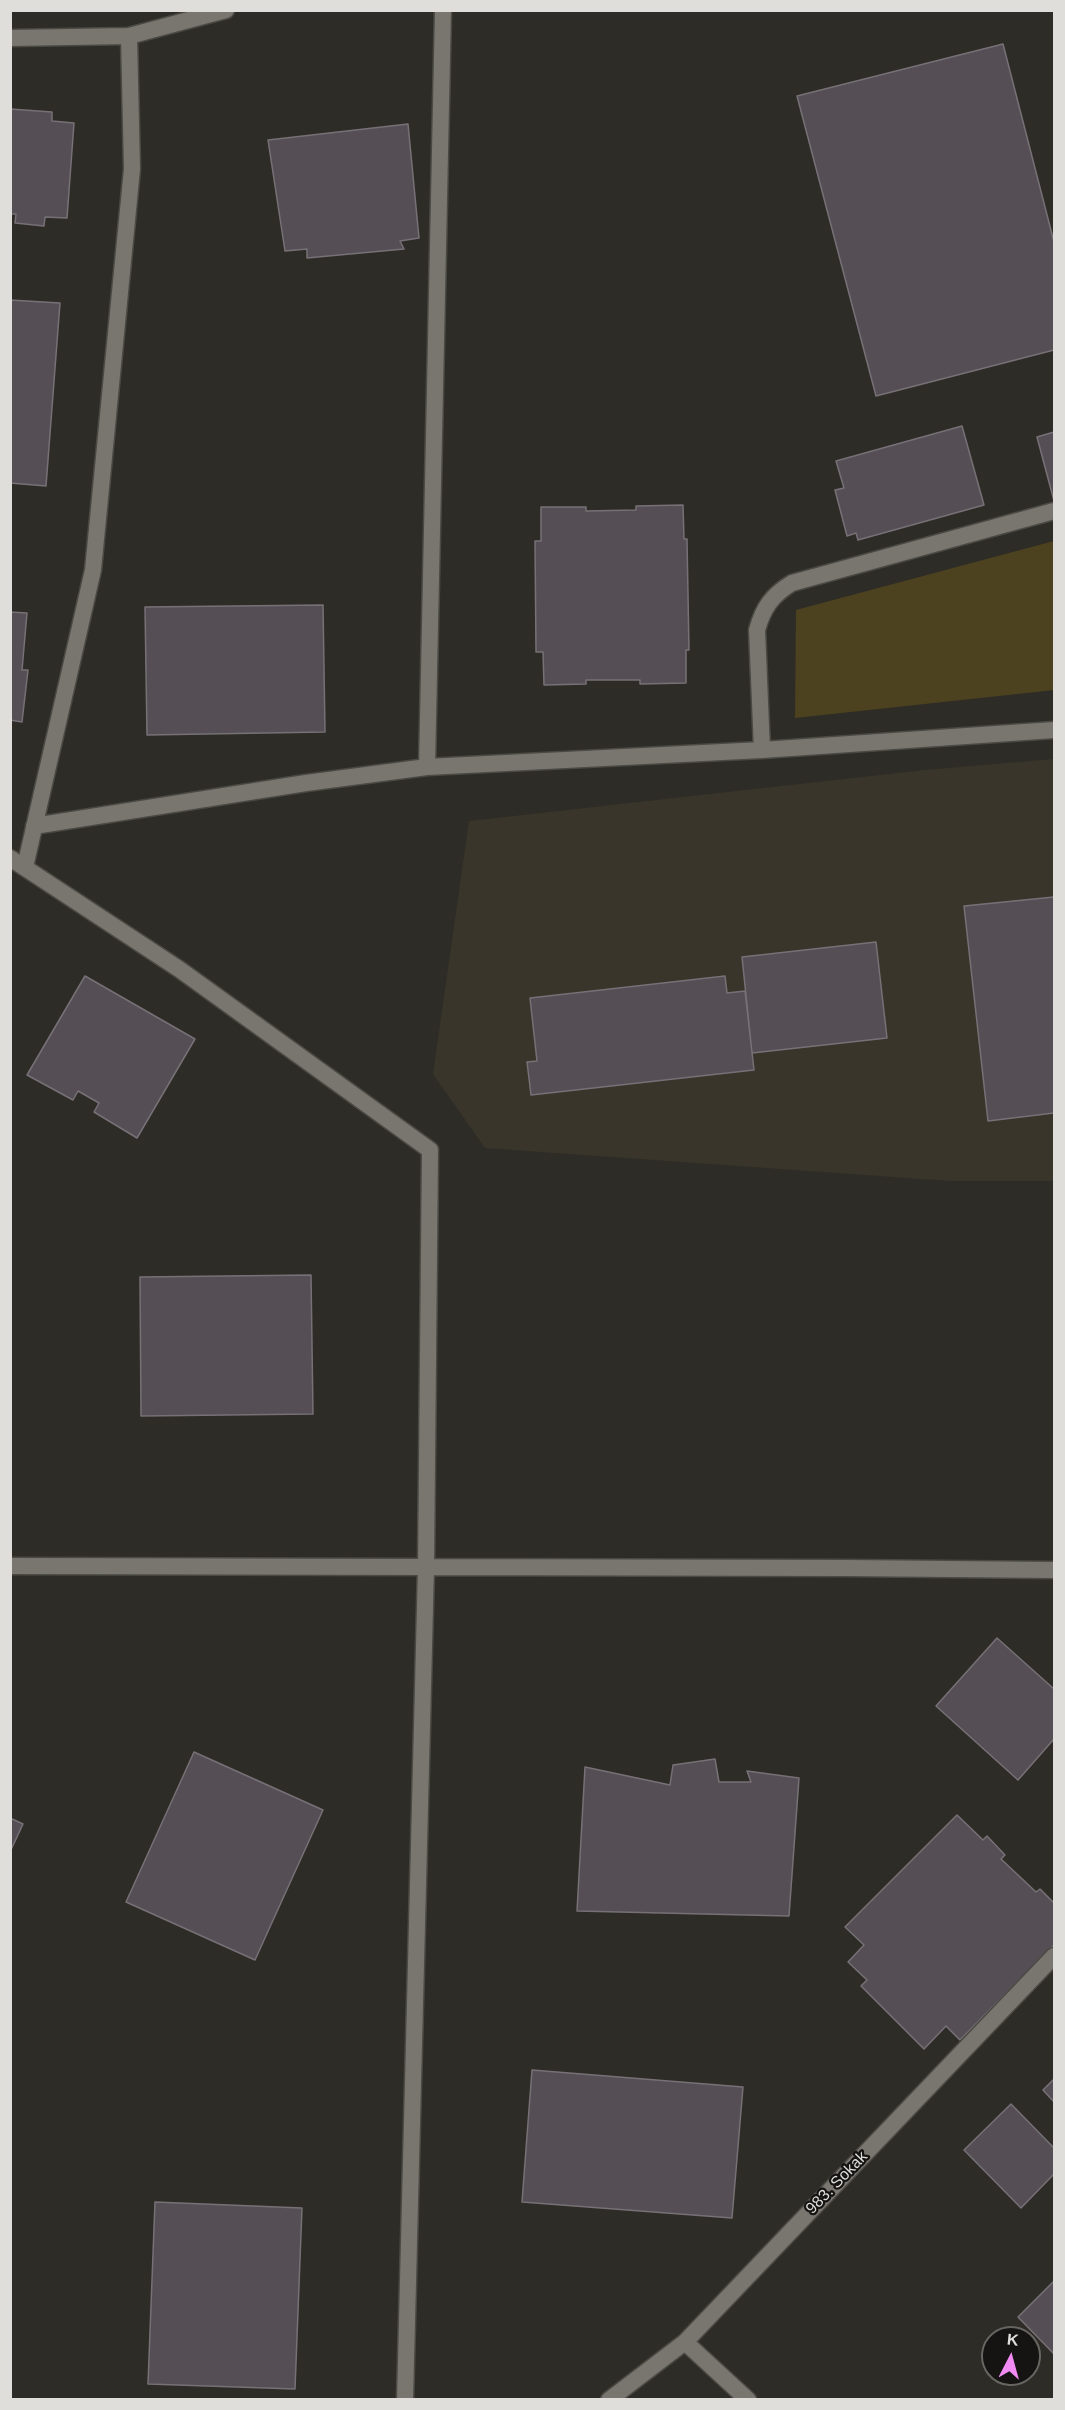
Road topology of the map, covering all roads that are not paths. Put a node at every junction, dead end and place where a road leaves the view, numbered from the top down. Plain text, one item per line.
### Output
1 (226, 10) edge
2 (443, 10) edge
3 (129, 36) junction
4 (10, 38) edge
5 (1054, 511) edge
6 (1054, 730) edge
7 (762, 750) junction
8 (427, 767) junction
9 (34, 826) junction
10 (10, 858) edge
11 (25, 867) junction
12 (10, 1566) edge
13 (426, 1567) junction
14 (1054, 1570) edge
15 (1054, 1956) edge
16 (685, 2342) junction
17 (405, 2400) edge
18 (609, 2400) edge
19 (748, 2400) edge

1 - 3 street
2 - 8 street
3 - 4 street
3 - 9 street
5 - 7 street
6 - 7 street
7 - 8 street
8 - 9 street
9 - 11 street
10 - 11 street
11 - 13 street
12 - 13 street
13 - 14 street
13 - 17 street
15 - 16 street, 983. Sokak
16 - 18 street, 983. Sokak
16 - 19 street

